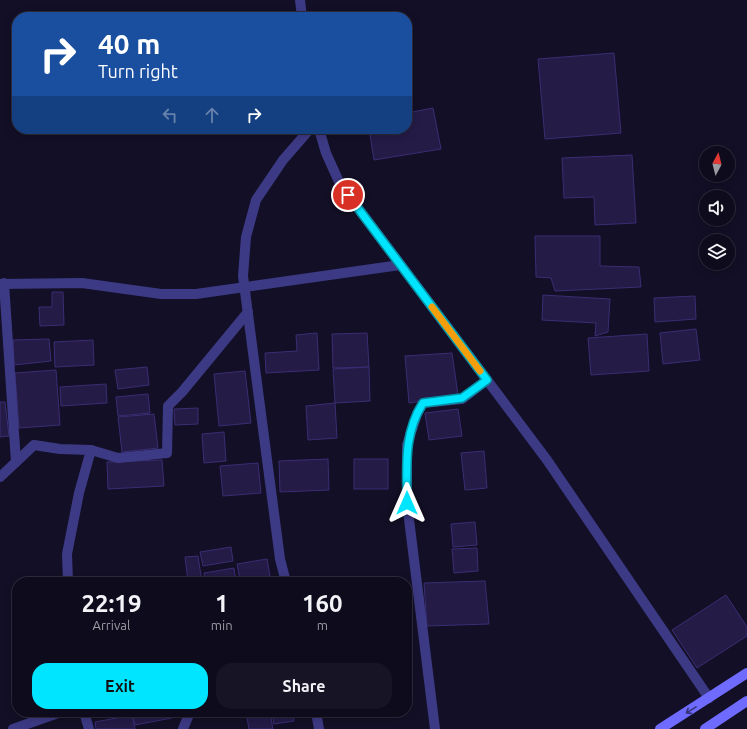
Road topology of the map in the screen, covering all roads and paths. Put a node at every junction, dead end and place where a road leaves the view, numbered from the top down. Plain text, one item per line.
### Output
1 (300, 0) edge
2 (301, 12) edge
3 (306, 134) edge
4 (320, 134) edge
5 (400, 265) junction
6 (2, 284) edge
7 (245, 286) junction
8 (248, 312) junction
9 (487, 380) junction
10 (90, 450) junction
11 (16, 462) junction
12 (0, 477) edge
13 (68, 577) edge
14 (285, 577) edge
15 (747, 673) edge
16 (709, 698) junction
17 (747, 701) edge
18 (47, 717) edge
19 (85, 717) edge
20 (188, 717) edge
21 (317, 717) edge
22 (12, 729) edge
23 (89, 729) edge
24 (183, 729) edge
25 (319, 729) edge
26 (435, 729) edge
27 (660, 729) edge
28 (705, 729) edge

1 - 2 street
3 - 7 street
4 - 5 street
5 - 7 street
5 - 9 street
6 - 7 street
6 - 11 street
7 - 8 street
8 - 10 street
8 - 14 street
9 - 16 street
9 - 26 street
10 - 11 street
10 - 13 street
11 - 12 street
15 - 16 main road
16 -> 27 main road
17 - 28 main road
18 - 22 street
19 - 23 street
20 - 24 street
21 - 25 street

